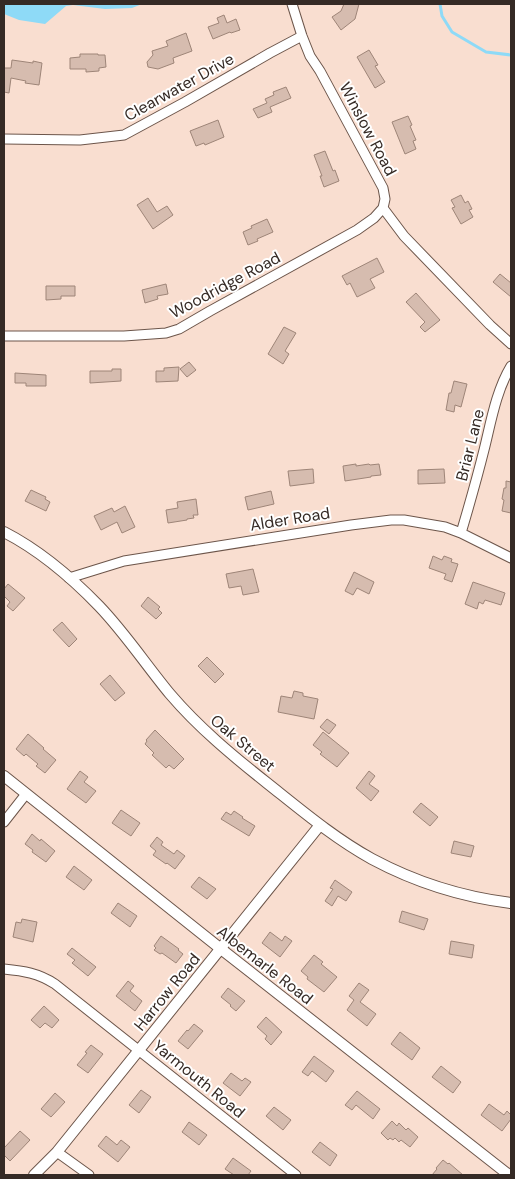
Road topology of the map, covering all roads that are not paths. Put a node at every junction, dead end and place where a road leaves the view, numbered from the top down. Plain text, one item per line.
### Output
1 (292, 4) edge
2 (302, 36) junction
3 (4, 139) edge
4 (383, 208) junction
5 (4, 336) edge
6 (511, 344) edge
7 (511, 366) edge
8 (4, 532) edge
9 (461, 533) junction
10 (511, 558) edge
11 (68, 578) junction
12 (4, 776) edge
13 (26, 794) junction
14 (4, 822) edge
15 (320, 825) junction
16 (511, 903) edge
17 (221, 949) junction
18 (4, 970) edge
19 (140, 1050) junction
20 (57, 1152) junction
21 (34, 1175) edge
22 (89, 1175) edge
23 (296, 1175) edge
24 (509, 1175) edge

1 - 2 street, Winslow Road
2 - 3 street, Clearwater Drive
2 - 4 street, Winslow Road
4 - 5 street, Woodridge Road
4 - 6 street
7 - 9 street, Briar Lane
8 - 11 street, Oak Street
9 - 10 street, Alder Road
9 - 11 street, Alder Road
11 - 15 street, Oak Street
12 - 13 street, Albemarle Road
13 - 14 street
13 - 17 street, Albemarle Road
15 - 16 street, Oak Street
15 - 17 street, Harrow Road
17 - 19 street, Harrow Road
17 - 24 street, Albemarle Road
18 - 19 street, Yarmouth Road
19 - 20 street, Harrow Road
19 - 23 street, Yarmouth Road
20 - 21 street, Harrow Road
20 - 22 street

